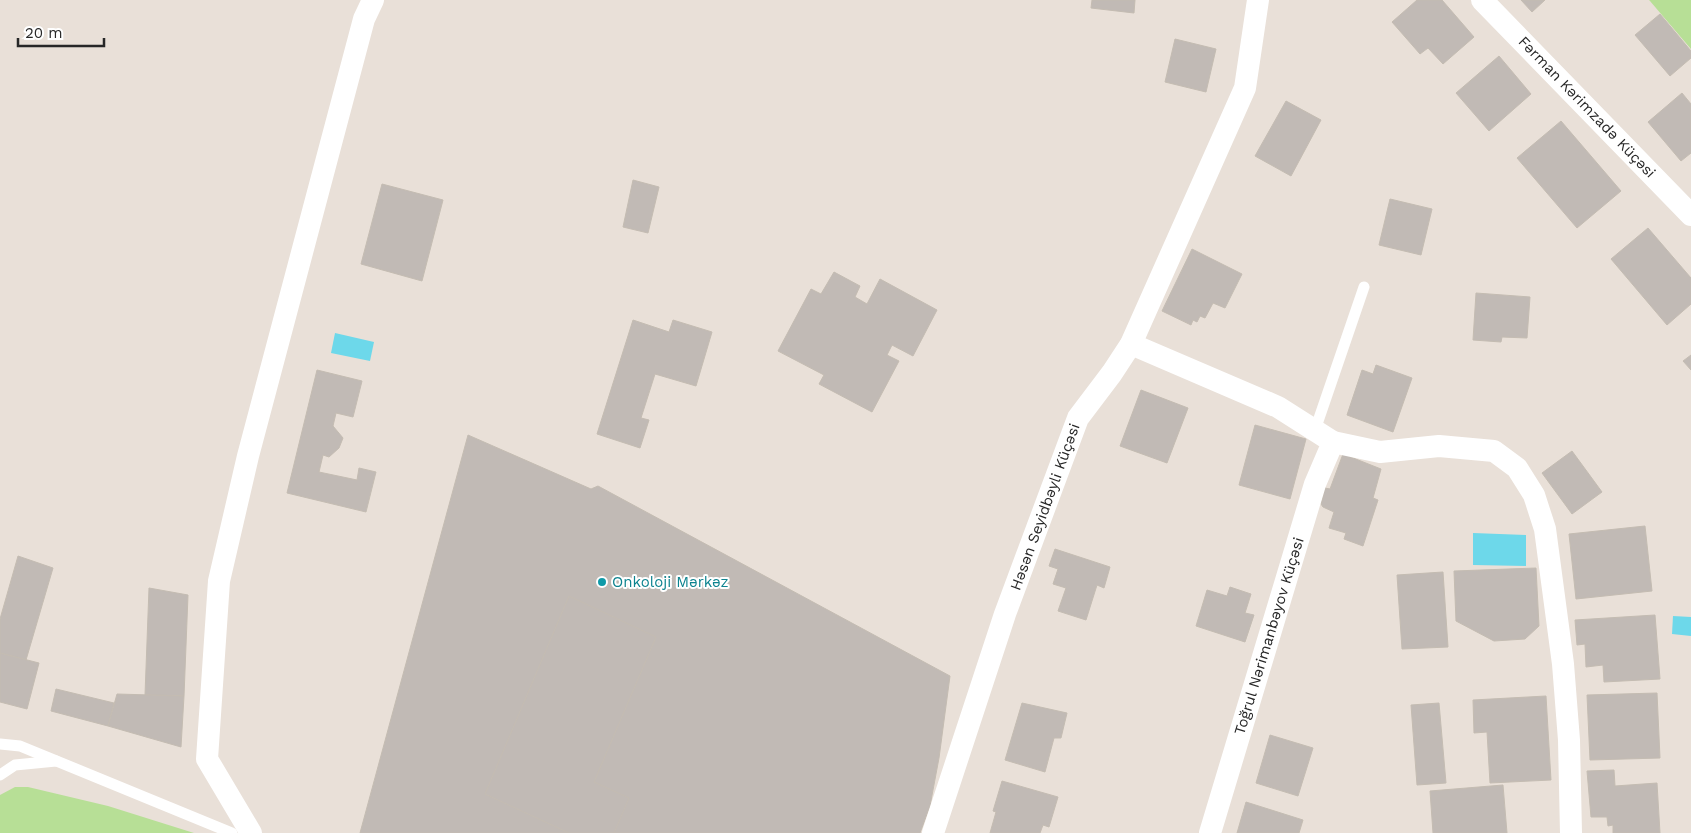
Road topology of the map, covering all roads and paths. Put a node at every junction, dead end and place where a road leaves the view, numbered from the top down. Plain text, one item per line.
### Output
1 (373, 0) edge
2 (1258, 0) edge
3 (1482, 0) edge
4 (1691, 216) edge
5 (1364, 287) dead end
6 (1131, 344) junction
7 (1324, 436) junction
8 (0, 736) edge
9 (0, 744) edge
10 (20, 746) junction
11 (58, 761) junction
12 (0, 775) edge
13 (232, 833) edge
14 (251, 833) edge
15 (933, 833) edge
16 (1210, 833) edge
17 (1571, 833) edge

1 - 14 street
2 - 6 street, Həsən Seyidbəyli Küçəsi
3 - 4 street, Fərman Kərimzadə Küçəsi
5 - 7 lane
6 - 7 street
6 - 15 street, Həsən Seyidbəyli Küçəsi
7 - 16 street, Toğrul Nərimanbəyov Küçəsi
7 - 17 street
8 - 10 lane
9 - 10 lane
10 - 11 lane
11 - 12 lane
11 - 13 lane

